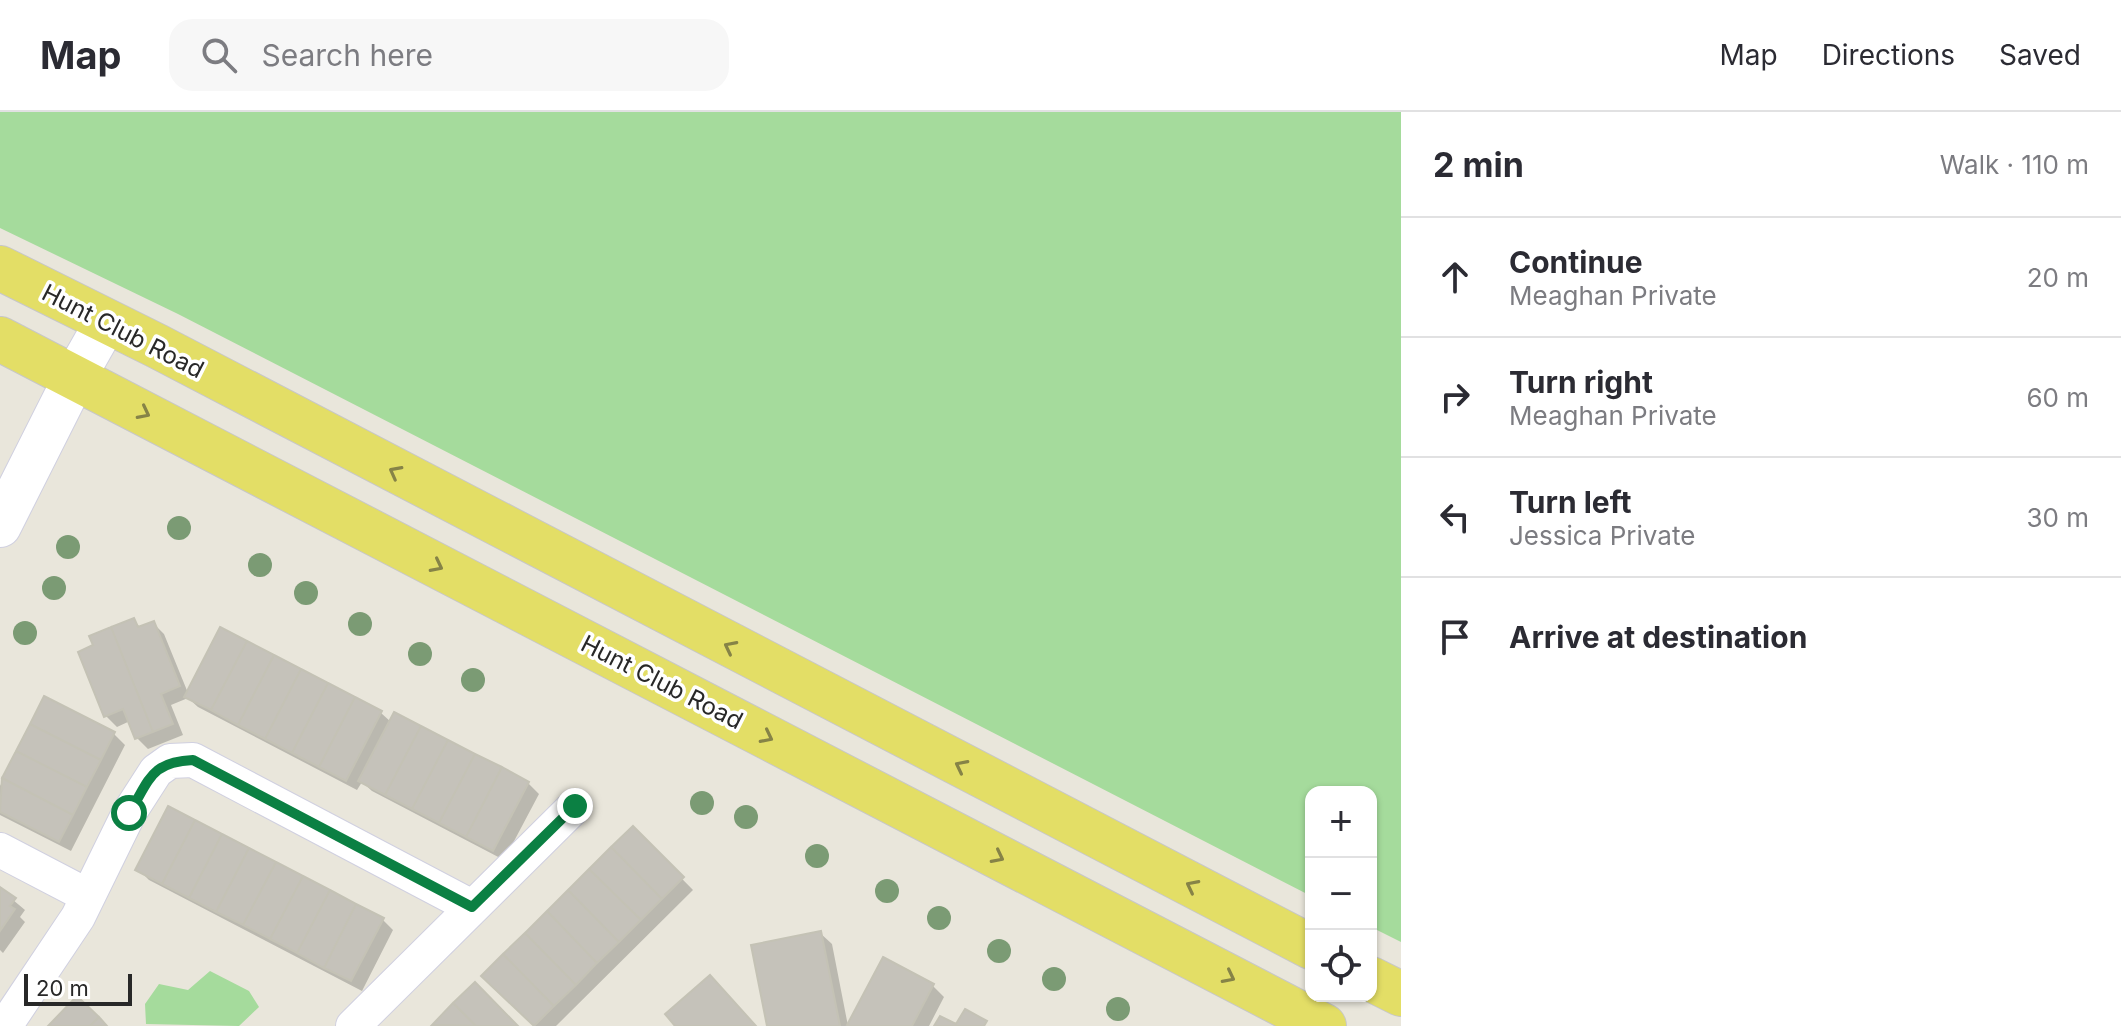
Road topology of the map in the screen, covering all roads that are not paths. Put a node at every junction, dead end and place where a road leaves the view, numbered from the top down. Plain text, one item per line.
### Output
1 (0, 268) edge
2 (106, 322) junction
3 (0, 339) edge
4 (75, 377) junction
5 (0, 526) edge
6 (575, 806) dead end
7 (0, 850) edge
8 (88, 896) junction
9 (472, 907) junction
10 (1305, 944) edge
11 (1377, 982) edge
12 (1401, 994) edge
13 (5, 1026) edge
14 (353, 1026) edge
15 (1324, 1026) edge

1 - 2 main road, Hunt Club Road
2 - 4 street
10 -> 2 main road, Hunt Club Road
3 - 4 main road, Hunt Club Road
4 - 5 street
4 -> 15 main road, Hunt Club Road
6 - 9 street
7 - 8 street
8 - 9 street
8 - 13 street
9 - 14 street
11 - 12 main road

